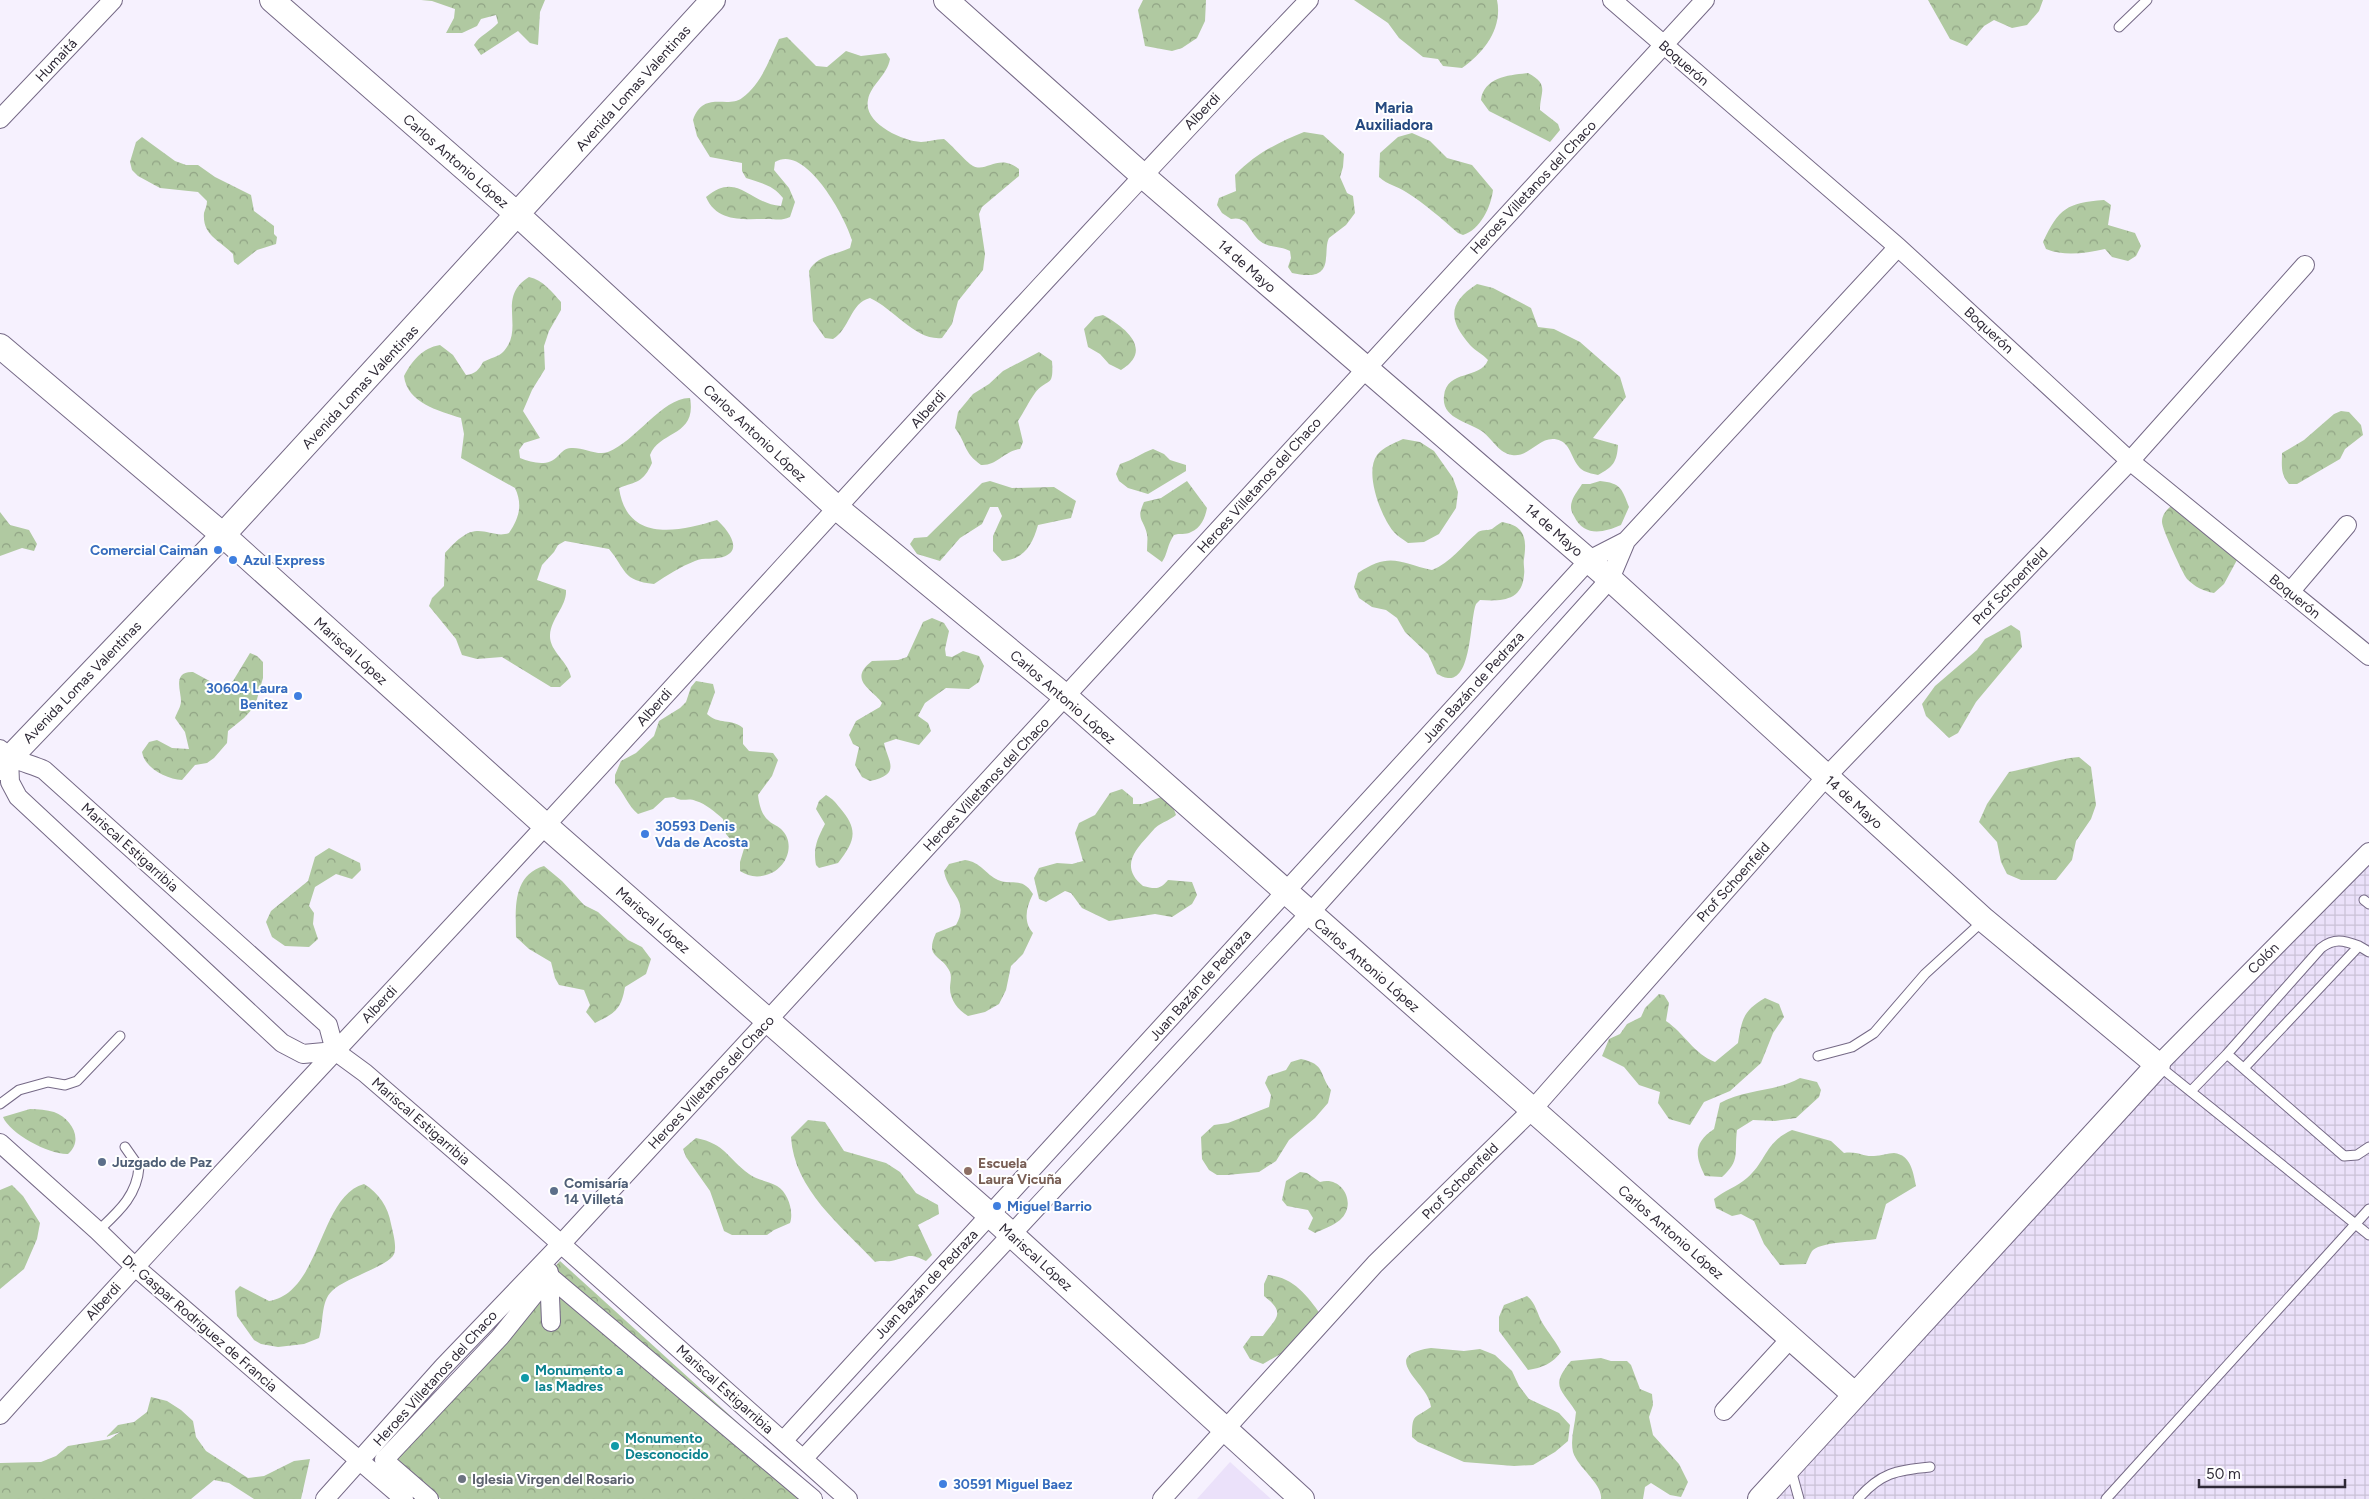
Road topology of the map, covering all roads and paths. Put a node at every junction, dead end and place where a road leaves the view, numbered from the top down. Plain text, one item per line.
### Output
1 (113, 0) edge
2 (272, 0) edge
3 (713, 0) edge
4 (946, 0) edge
5 (1309, 0) edge
6 (1612, 0) edge
7 (1704, 0) edge
8 (2146, 0) edge
9 (2119, 27) dead end
10 (1663, 46) junction
11 (0, 119) edge
12 (1142, 175) junction
13 (518, 215) junction
14 (1898, 247) junction
15 (2305, 265) dead end
16 (0, 346) edge
17 (1366, 367) junction
18 (2130, 461) junction
19 (836, 508) junction
20 (2347, 525) dead end
21 (223, 535) junction
22 (1626, 541) junction
23 (1589, 560) junction
24 (1610, 579) junction
25 (2290, 592) junction
26 (2369, 656) edge
27 (1066, 697) junction
28 (3, 759) edge
29 (1826, 778) junction
30 (546, 826) junction
31 (2369, 852) edge
32 (1285, 892) junction
33 (1309, 914) junction
34 (1984, 920) junction
35 (2359, 946) junction
36 (2369, 952) edge
37 (768, 1020) junction
38 (120, 1036) dead end
39 (334, 1052) junction
40 (2227, 1054) junction
41 (1818, 1056) dead end
42 (2158, 1064) junction
43 (2244, 1068) junction
44 (2192, 1090) junction
45 (0, 1104) edge
46 (1532, 1110) junction
47 (0, 1143) edge
48 (125, 1147) dead end
49 (2369, 1147) edge
50 (2369, 1209) edge
51 (990, 1215) junction
52 (2356, 1224) junction
53 (98, 1231) junction
54 (1012, 1235) junction
55 (2369, 1235) edge
56 (562, 1243) junction
57 (134, 1266) junction
58 (549, 1276) junction
59 (551, 1322) dead end
60 (1791, 1338) junction
61 (1854, 1394) junction
62 (1724, 1411) dead end
63 (0, 1415) edge
64 (1226, 1430) junction
65 (783, 1440) junction
66 (803, 1459) junction
67 (360, 1461) junction
68 (1790, 1467) junction
69 (1930, 1467) dead end
70 (325, 1499) edge
71 (404, 1499) edge
72 (429, 1499) edge
73 (813, 1499) edge
74 (848, 1499) edge
75 (1162, 1499) edge
76 (1302, 1499) edge
77 (1760, 1499) edge
78 (1798, 1499) edge
79 (1858, 1499) edge
80 (2106, 1499) edge

1 - 11 street, Humaitá
2 - 13 main road, Carlos Antonio López
3 - 13 main road, Avenida Lomas Valentinas
4 - 12 main road, 14 de Mayo
5 - 12 street, Alberdi
6 - 10 street, Boquerón
7 - 10 street, Heroes Villetanos del Chaco
8 - 9 lane
10 - 14 street, Boquerón
10 - 17 street, Heroes Villetanos del Chaco
12 - 17 main road, 14 de Mayo
12 - 19 street, Alberdi
13 - 19 main road, Carlos Antonio López
13 - 21 main road, Avenida Lomas Valentinas
14 - 18 street, Boquerón
14 - 22 street
15 - 18 street, Prof Schoenfeld
16 - 21 main road, Mariscal López
17 - 23 main road, 14 de Mayo
17 - 27 street, Heroes Villetanos del Chaco
18 - 25 street, Boquerón
18 - 29 street, Prof Schoenfeld
19 - 27 main road, Carlos Antonio López
19 - 30 street, Alberdi
20 - 25 street
21 - 28 main road, Avenida Lomas Valentinas
21 - 30 main road, Mariscal López
22 - 23 street, Juan Bazán de Pedraza
22 - 24 street
23 - 24 main road, 14 de Mayo
23 - 32 street, Juan Bazán de Pedraza
24 - 29 main road, 14 de Mayo
24 - 33 street
25 - 26 street, Boquerón
27 - 32 main road, Carlos Antonio López
27 - 37 street, Heroes Villetanos del Chaco
28 - 39 street, Mariscal Estigarribia
28 - 39 street
29 - 34 main road, 14 de Mayo
29 - 46 street, Prof Schoenfeld
30 - 37 main road, Mariscal López
30 - 39 street, Alberdi
31 - 42 street, Colón
32 - 33 main road, Carlos Antonio López
32 - 51 street, Juan Bazán de Pedraza
33 - 46 main road, Carlos Antonio López
33 - 54 street
34 - 41 lane
34 - 42 main road, 14 de Mayo
35 - 36 lane
35 - 40 lane
35 - 43 lane
37 - 51 main road, Mariscal López
37 - 56 street, Heroes Villetanos del Chaco
38 - 45 lane
39 - 56 street, Mariscal Estigarribia
39 - 57 street, Alberdi
40 - 43 lane
40 - 44 lane
42 - 44 lane
42 - 61 main road
43 - 49 lane
44 - 52 lane
46 - 60 main road, Carlos Antonio López
46 - 64 street, Prof Schoenfeld
47 - 53 street, Dr. Gaspar Rodriguez de Francia
48 - 53 lane
50 - 52 lane
51 - 54 main road, Mariscal López
51 - 65 street, Juan Bazán de Pedraza
52 - 55 lane
52 - 80 lane
53 - 57 street, Dr. Gaspar Rodriguez de Francia
54 - 64 main road, Mariscal López
54 - 66 street
56 - 58 street
56 - 65 street, Mariscal Estigarribia
56 - 67 street, Heroes Villetanos del Chaco
57 - 63 street, Alberdi
57 - 67 street, Dr. Gaspar Rodriguez de Francia
58 - 59 street
58 - 72 street
58 - 73 street
60 - 61 main road, Carlos Antonio López
60 - 62 street
61 - 68 main road
64 - 75 street, Prof Schoenfeld
64 - 76 main road, Mariscal López
65 - 66 street, Mariscal Estigarribia
66 - 74 street, Mariscal Estigarribia
67 - 70 street, Heroes Villetanos del Chaco
67 - 71 street, Dr. Gaspar Rodriguez de Francia
68 - 77 main road
68 - 78 lane
69 - 79 lane

